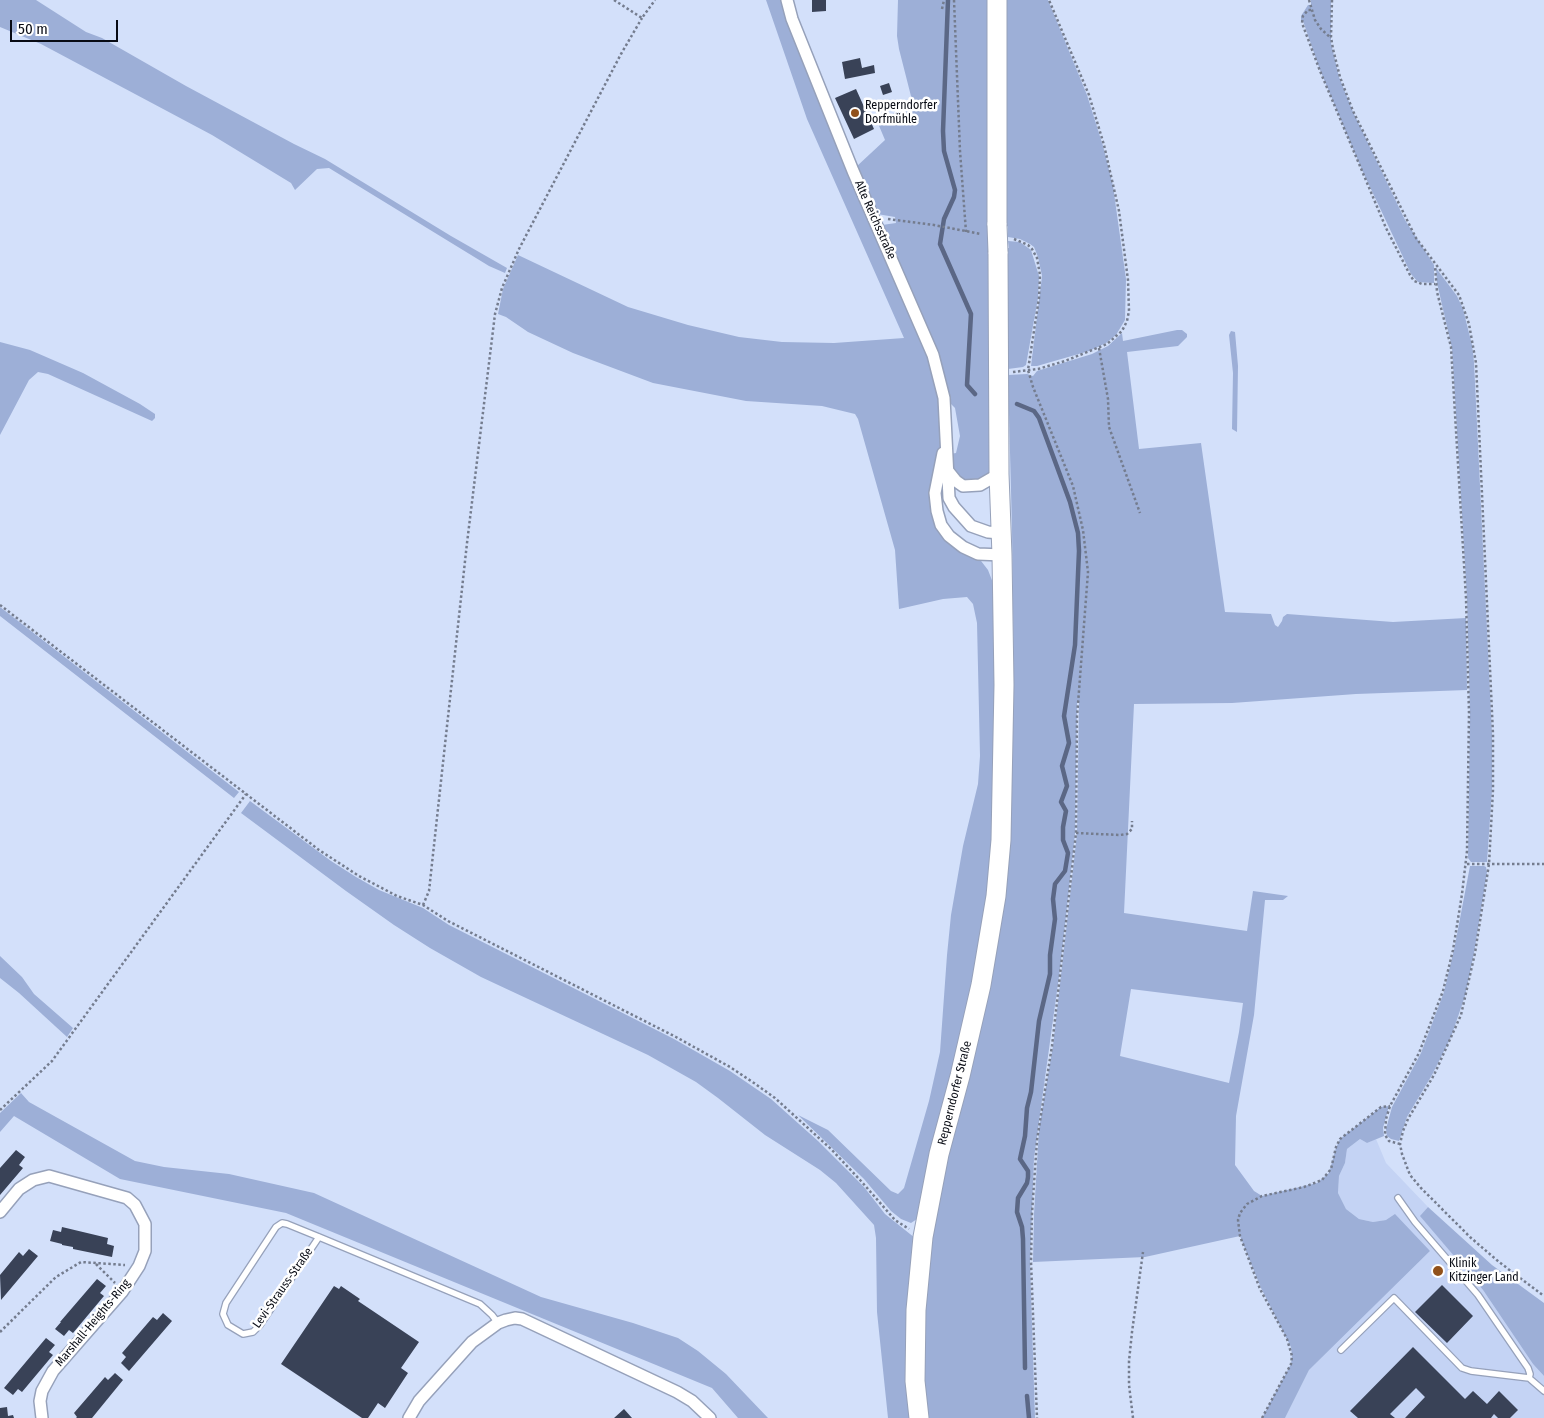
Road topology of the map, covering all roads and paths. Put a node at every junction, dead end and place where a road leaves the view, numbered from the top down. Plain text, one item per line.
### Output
1 (614, 0) edge
2 (655, 0) edge
3 (787, 0) edge
4 (944, 0) edge
5 (954, 0) edge
6 (997, 0) edge
7 (1049, 0) edge
8 (1309, 0) edge
9 (1332, 0) edge
10 (942, 9) dead end
11 (1312, 10) junction
12 (642, 18) junction
13 (1331, 38) junction
14 (874, 217) junction
15 (991, 230) junction
16 (966, 232) junction
17 (1013, 239) dead end
18 (1435, 265) junction
19 (1436, 284) junction
20 (1098, 348) junction
21 (1028, 370) junction
22 (945, 444) junction
23 (948, 470) junction
24 (999, 474) junction
25 (1140, 513) dead end
26 (1001, 533) junction
27 (1002, 555) junction
28 (0, 605) edge
29 (246, 794) junction
30 (1132, 821) dead end
31 (1076, 833) junction
32 (1466, 864) junction
33 (1489, 864) junction
34 (1544, 864) edge
35 (423, 905) junction
36 (1390, 1106) junction
37 (0, 1110) edge
38 (1400, 1144) junction
39 (1398, 1198) dead end
40 (0, 1212) edge
41 (318, 1237) junction
42 (923, 1237) junction
43 (1143, 1252) dead end
44 (96, 1264) junction
45 (139, 1266) junction
46 (122, 1292) junction
47 (1544, 1296) edge
48 (498, 1323) junction
49 (0, 1332) edge
50 (1341, 1350) dead end
51 (1530, 1378) junction
52 (1544, 1391) edge
53 (42, 1418) edge
54 (408, 1418) edge
55 (710, 1418) edge
56 (919, 1418) edge
57 (1037, 1418) edge
58 (1133, 1418) edge
59 (1262, 1418) edge

1 - 12 path
2 - 12 path
3 - 14 street, Alte Reichsstraße
4 - 10 path
5 - 16 path
6 - 15 main road, Repperndorfer Straße
7 - 20 path
8 - 11 path
9 - 13 path
11 - 13 path
11 - 19 path
12 - 35 path
13 - 18 path
14 - 16 path
14 - 22 street, Alte Reichsstraße
15 - 16 path
15 - 24 main road, Repperndorfer Straße, bridge
17 - 21 path
18 - 19 path
18 - 33 path
19 - 32 path
20 - 21 path
20 - 25 path
21 - 31 path
22 - 23 street, Alte Reichsstraße
22 - 27 street, Alte Reichsstraße
23 - 24 street
23 - 26 street, Alte Reichsstraße
24 - 26 main road, Repperndorfer Straße
26 - 27 main road, Repperndorfer Straße
27 - 42 main road, Repperndorfer Straße
28 - 29 path
29 - 35 path
29 - 37 path
30 - 31 path
31 - 57 path
32 - 33 path
32 - 36 path
33 - 34 path
33 - 38 path
35 - 42 path
36 - 38 path
36 - 59 path
38 - 47 path
39 - 51 lane
40 - 45 street, Marshall-Heights-Ring
41 - 41 lane, Levi-Strauss-Straße
41 - 48 lane, Levi-Strauss-Straße
42 - 56 main road, Repperndorfer Straße
43 - 58 path
44 - 45 path
44 - 46 path
44 - 49 path
45 - 46 street, Marshall-Heights-Ring
46 - 53 street, Marshall-Heights-Ring
48 - 54 street
48 - 55 street
50 - 51 lane
51 - 52 lane

